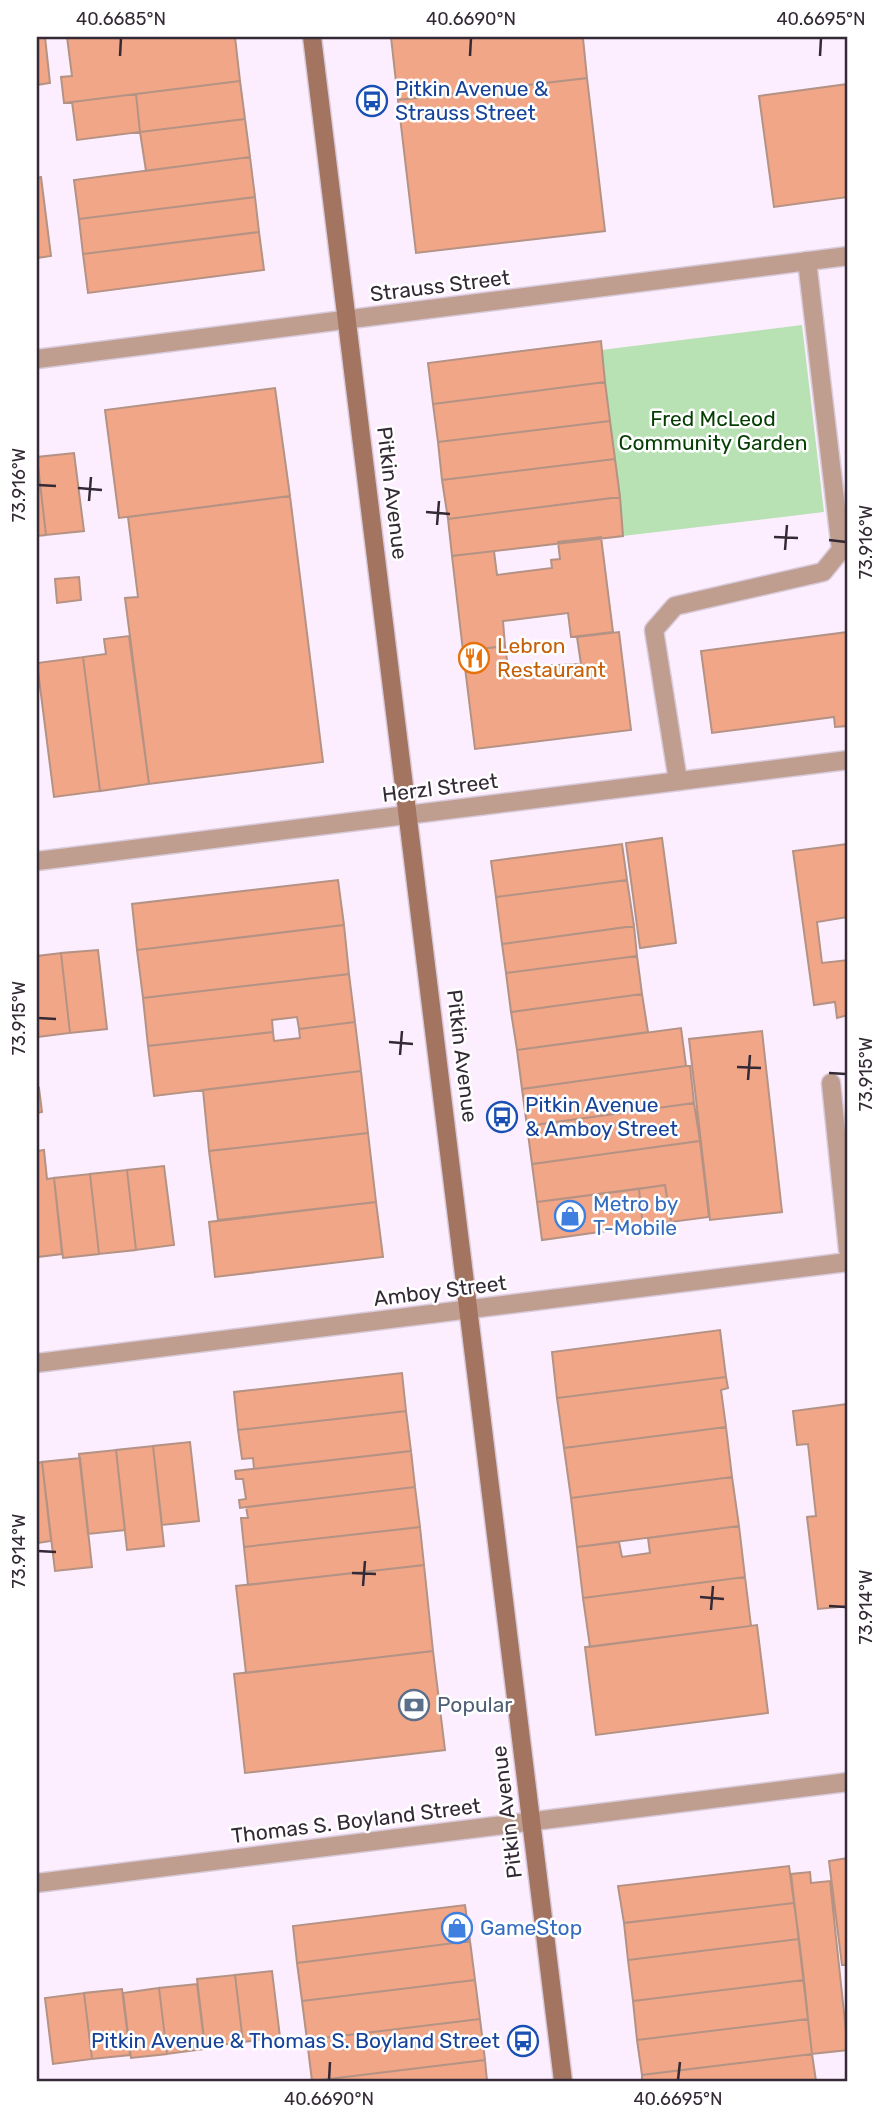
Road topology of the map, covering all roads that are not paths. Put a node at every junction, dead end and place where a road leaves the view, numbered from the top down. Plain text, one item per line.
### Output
1 (312, 37) edge
2 (848, 256) edge
3 (807, 261) junction
4 (347, 321) junction
5 (37, 359) edge
6 (848, 760) edge
7 (671, 782) junction
8 (409, 815) junction
9 (37, 861) edge
10 (831, 1083) dead end
11 (848, 1250) edge
12 (848, 1262) edge
13 (470, 1310) junction
14 (37, 1363) edge
15 (848, 1782) edge
16 (531, 1822) junction
17 (37, 1883) edge
18 (563, 2081) edge

1 - 4 street, Pitkin Avenue
2 - 3 street, Strauss Street
3 - 4 street, Strauss Street
3 - 7 street
4 - 5 street, Strauss Street
4 - 8 street, Pitkin Avenue
6 - 7 street, Herzl Street
7 - 8 street, Herzl Street
8 - 9 street, Herzl Street
8 - 13 street, Pitkin Avenue
10 - 11 street
12 - 13 street, Amboy Street
13 - 14 street, Amboy Street
13 - 16 street, Pitkin Avenue
15 - 16 street, Thomas S. Boyland Street
16 - 17 street, Thomas S. Boyland Street
16 - 18 street, Pitkin Avenue

